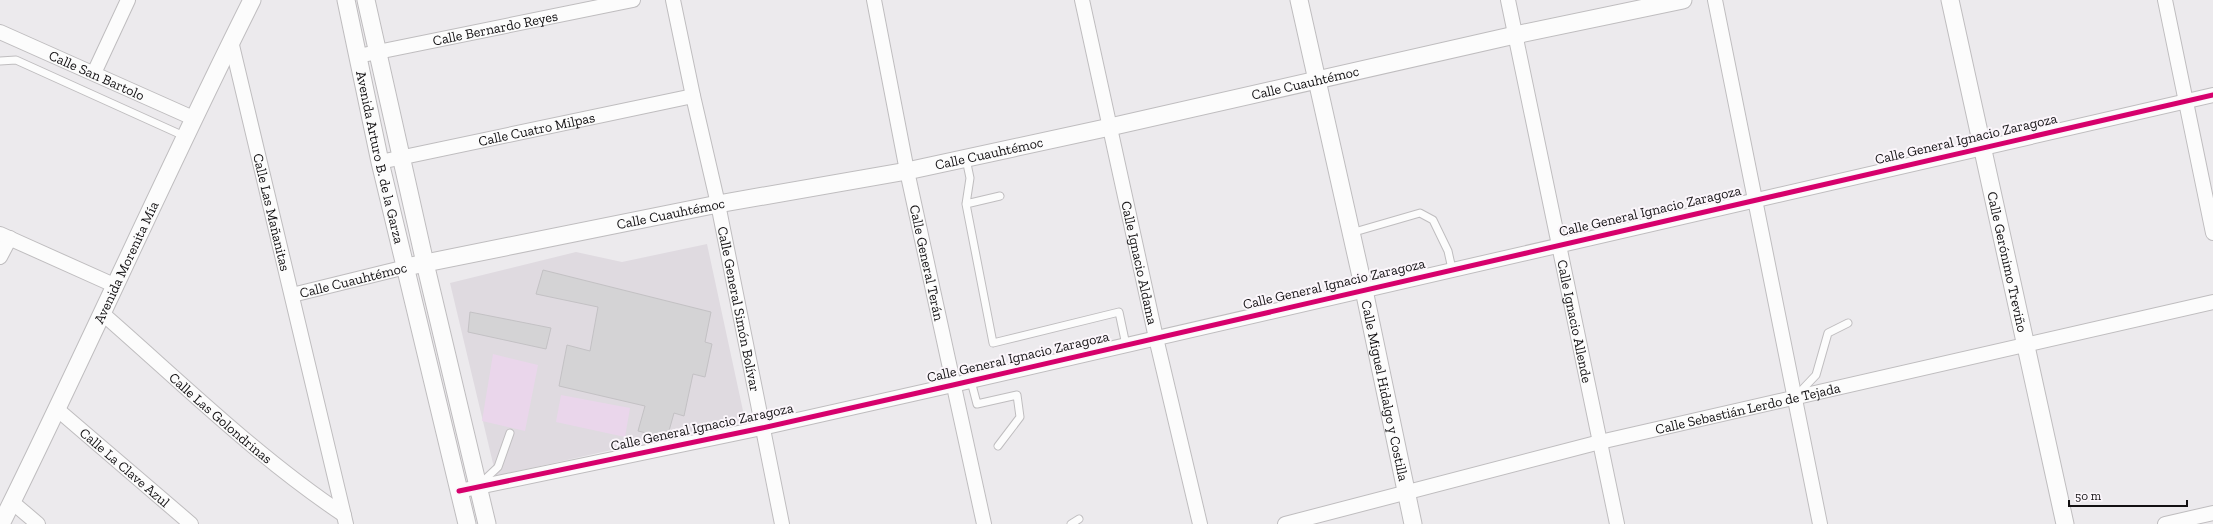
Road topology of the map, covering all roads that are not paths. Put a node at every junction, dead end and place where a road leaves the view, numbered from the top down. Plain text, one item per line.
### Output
1 (128, 0) edge
2 (252, 0) edge
3 (346, 0) edge
4 (366, 0) edge
5 (633, 0) edge
6 (673, 0) edge
7 (874, 0) edge
8 (1082, 0) edge
9 (1299, 0) edge
10 (1508, 0) edge
11 (1683, 0) edge
12 (1715, 0) edge
13 (1950, 0) edge
14 (2165, 0) edge
15 (0, 32) edge
16 (1515, 35) junction
17 (231, 41) junction
18 (376, 52) junction
19 (358, 56) junction
20 (0, 61) edge
21 (94, 73) junction
22 (1317, 79) junction
23 (2213, 95) edge
24 (693, 96) junction
25 (2185, 101) junction
26 (193, 118) junction
27 (1110, 128) junction
28 (184, 136) junction
29 (1983, 148) junction
30 (400, 158) junction
31 (966, 158) junction
32 (380, 162) junction
33 (907, 171) junction
34 (1000, 196) dead end
35 (1755, 199) junction
36 (718, 204) junction
37 (966, 204) junction
38 (1351, 233) junction
39 (2213, 233) edge
40 (5, 236) edge
41 (1558, 244) junction
42 (0, 257) edge
43 (425, 263) junction
44 (406, 267) junction
45 (1452, 269) junction
46 (116, 286) junction
47 (1364, 290) junction
48 (292, 295) junction
49 (2213, 302) edge
50 (103, 314) junction
51 (1848, 322) dead end
52 (1156, 338) junction
53 (2026, 344) junction
54 (1126, 345) junction
55 (971, 381) junction
56 (953, 385) junction
57 (1795, 397) junction
58 (58, 410) junction
59 (762, 428) junction
60 (510, 433) dead end
61 (1600, 442) junction
62 (998, 446) dead end
63 (478, 486) junction
64 (459, 490) junction
65 (1406, 493) junction
66 (12, 502) junction
67 (2213, 513) edge
68 (1079, 519) dead end
69 (345, 520) edge
70 (1, 524) edge
71 (38, 524) edge
72 (191, 524) edge
73 (467, 524) edge
74 (487, 524) edge
75 (782, 524) edge
76 (984, 524) edge
77 (1072, 524) edge
78 (1200, 524) edge
79 (1285, 524) edge
80 (1413, 524) edge
81 (1617, 524) edge
82 (1820, 524) edge
83 (2065, 524) edge
84 (2165, 524) edge

1 - 21 street
2 - 17 street, Avenida Morenita Mía
3 - 19 street, Avenida Arturo B. de la Garza
4 - 18 street, Avenida Arturo B. de la Garza
5 - 18 street, Calle Bernardo Reyes
6 - 24 street, Calle General Simón Bolívar
7 - 33 street, Calle General Terán
8 - 27 street, Calle Ignacio Aldama
9 - 22 street, Calle Miguel Hidalgo y Costilla
10 - 16 street, Calle Ignacio Allende
11 - 16 street, Calle Cuauhtémoc
12 - 35 street
13 - 29 street, Calle Gerónimo Treviño
14 - 25 street
15 - 21 street, Calle San Bartolo
16 - 22 street, Calle Cuauhtémoc
16 - 41 street, Calle Ignacio Allende
17 - 26 street, Avenida Morenita Mía
17 - 48 street, Calle Las Mañanitas
18 - 19 street, Calle Bernardo Reyes
18 - 30 street, Avenida Arturo B. de la Garza
19 - 32 street, Avenida Arturo B. de la Garza
20 - 28 lane
21 - 26 street, Calle San Bartolo
22 - 27 street, Calle Cuauhtémoc
22 - 38 street, Calle Miguel Hidalgo y Costilla
23 - 25 street, Calle General Ignacio Zaragoza
24 - 30 street, Calle Cuatro Milpas
24 - 36 street, Calle General Simón Bolívar
25 - 29 street, Calle General Ignacio Zaragoza
25 - 39 street
26 - 28 street, Avenida Morenita Mía
27 - 31 street, Calle Cuauhtémoc
27 - 52 street, Calle Ignacio Aldama
28 - 46 street, Avenida Morenita Mía
29 - 35 street, Calle General Ignacio Zaragoza
29 - 53 street, Calle Gerónimo Treviño
30 - 32 street, Calle Cuatro Milpas
30 - 43 street, Avenida Arturo B. de la Garza
31 - 33 street, Calle Cuauhtémoc
31 - 37 lane
32 - 44 street, Avenida Arturo B. de la Garza
33 - 36 street, Calle Cuauhtémoc
33 - 56 street, Calle General Terán
34 - 37 lane
35 - 41 street, Calle General Ignacio Zaragoza
35 - 57 street
36 - 43 street, Calle Cuauhtémoc
36 - 59 street, Calle General Simón Bolívar
37 - 54 lane
38 - 45 lane
38 - 47 street, Calle Miguel Hidalgo y Costilla
40 - 42 street
40 - 46 street
41 - 45 street, Calle General Ignacio Zaragoza
41 - 61 street, Calle Ignacio Allende
43 - 44 street, Calle Cuauhtémoc
43 - 63 street, Avenida Arturo B. de la Garza
44 - 48 street, Calle Cuauhtémoc
44 - 64 street, Avenida Arturo B. de la Garza
45 - 47 street, Calle General Ignacio Zaragoza
46 - 50 street, Avenida Morenita Mía
47 - 52 street, Calle General Ignacio Zaragoza
47 - 65 street, Calle Miguel Hidalgo y Costilla
48 - 69 street, Calle Las Mañanitas
49 - 53 street, Calle Sebastián Lerdo de Tejada
50 - 58 street, Avenida Morenita Mía
50 - 69 street, Calle Las Golondrinas
51 - 57 lane
52 - 54 street, Calle General Ignacio Zaragoza
52 - 78 street, Calle Ignacio Aldama
53 - 57 street, Calle Sebastián Lerdo de Tejada
53 - 83 street, Calle Gerónimo Treviño
54 - 55 street, Calle General Ignacio Zaragoza
55 - 56 street, Calle General Ignacio Zaragoza
55 - 62 lane
56 - 59 street, Calle General Ignacio Zaragoza
56 - 76 street, Calle General Terán
57 - 61 street, Calle Sebastián Lerdo de Tejada
57 - 82 street
58 - 66 street, Avenida Morenita Mía
58 - 72 street, Calle La Clave Azul
59 - 63 street, Calle General Ignacio Zaragoza
59 - 75 street, Calle General Simón Bolívar
60 - 63 lane
61 - 65 street, Calle Sebastián Lerdo de Tejada
61 - 81 street, Calle Ignacio Allende
63 - 64 street, Calle General Ignacio Zaragoza
63 - 74 street, Avenida Arturo B. de la Garza
64 - 73 street, Avenida Arturo B. de la Garza
65 - 79 street, Calle Sebastián Lerdo de Tejada
65 - 80 street, Calle Miguel Hidalgo y Costilla
66 - 70 street, Avenida Morenita Mía
66 - 71 street
67 - 84 street
68 - 77 lane

